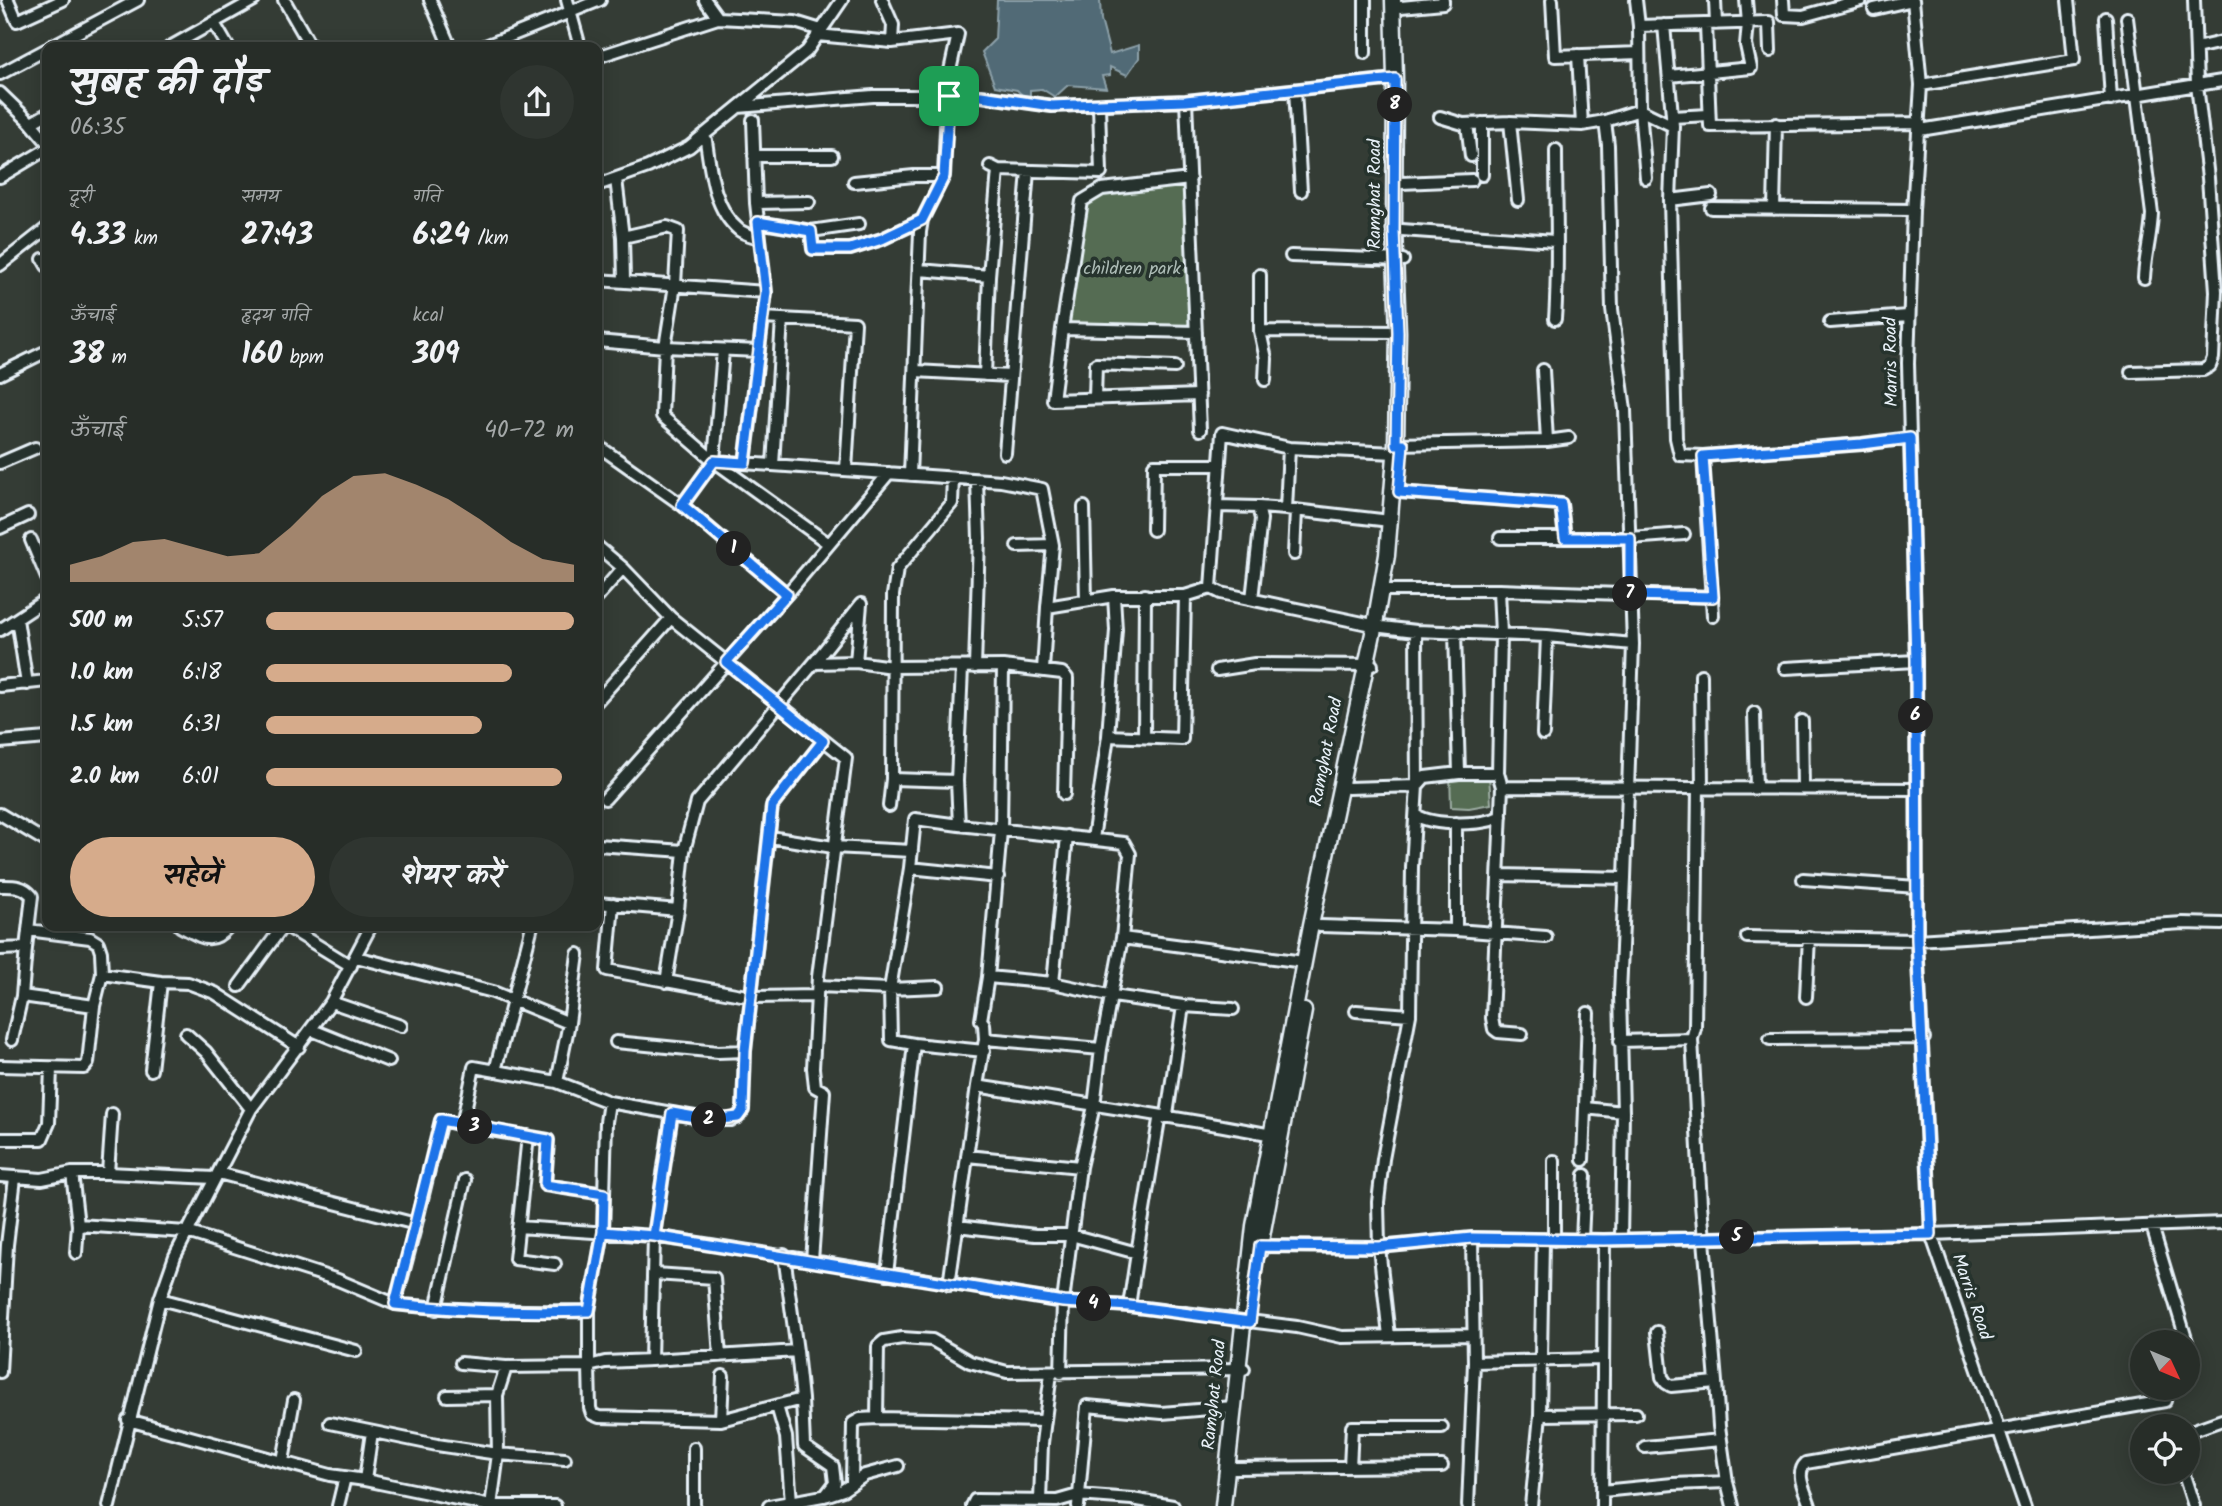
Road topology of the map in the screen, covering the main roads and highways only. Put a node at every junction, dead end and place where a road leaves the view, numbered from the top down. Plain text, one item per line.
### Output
1 (1398, 2) edge
2 (1398, 127) junction
3 (1399, 260) junction
4 (1398, 447) junction
5 (1378, 626) junction
6 (1368, 665) junction
7 (1275, 1135) junction
8 (1240, 1369) junction
9 (1223, 1506) edge
10 (1230, 1506) edge

1 - 2 main road, Ramghat Road
1 - 2 main road, Ramghat Road
2 - 3 main road, Ramghat Road
2 - 3 main road, Ramghat Road
3 - 4 main road, Ramghat Road
3 - 4 main road, Ramghat Road
4 - 5 main road, Ramghat Road
4 - 5 main road, Ramghat Road
5 - 6 main road, Ramghat Road
6 - 7 main road, Ramghat Road
6 - 7 main road, Ramghat Road
7 - 8 main road, Ramghat Road
8 - 9 main road, Ramghat Road
8 - 10 main road, Ramghat Road

